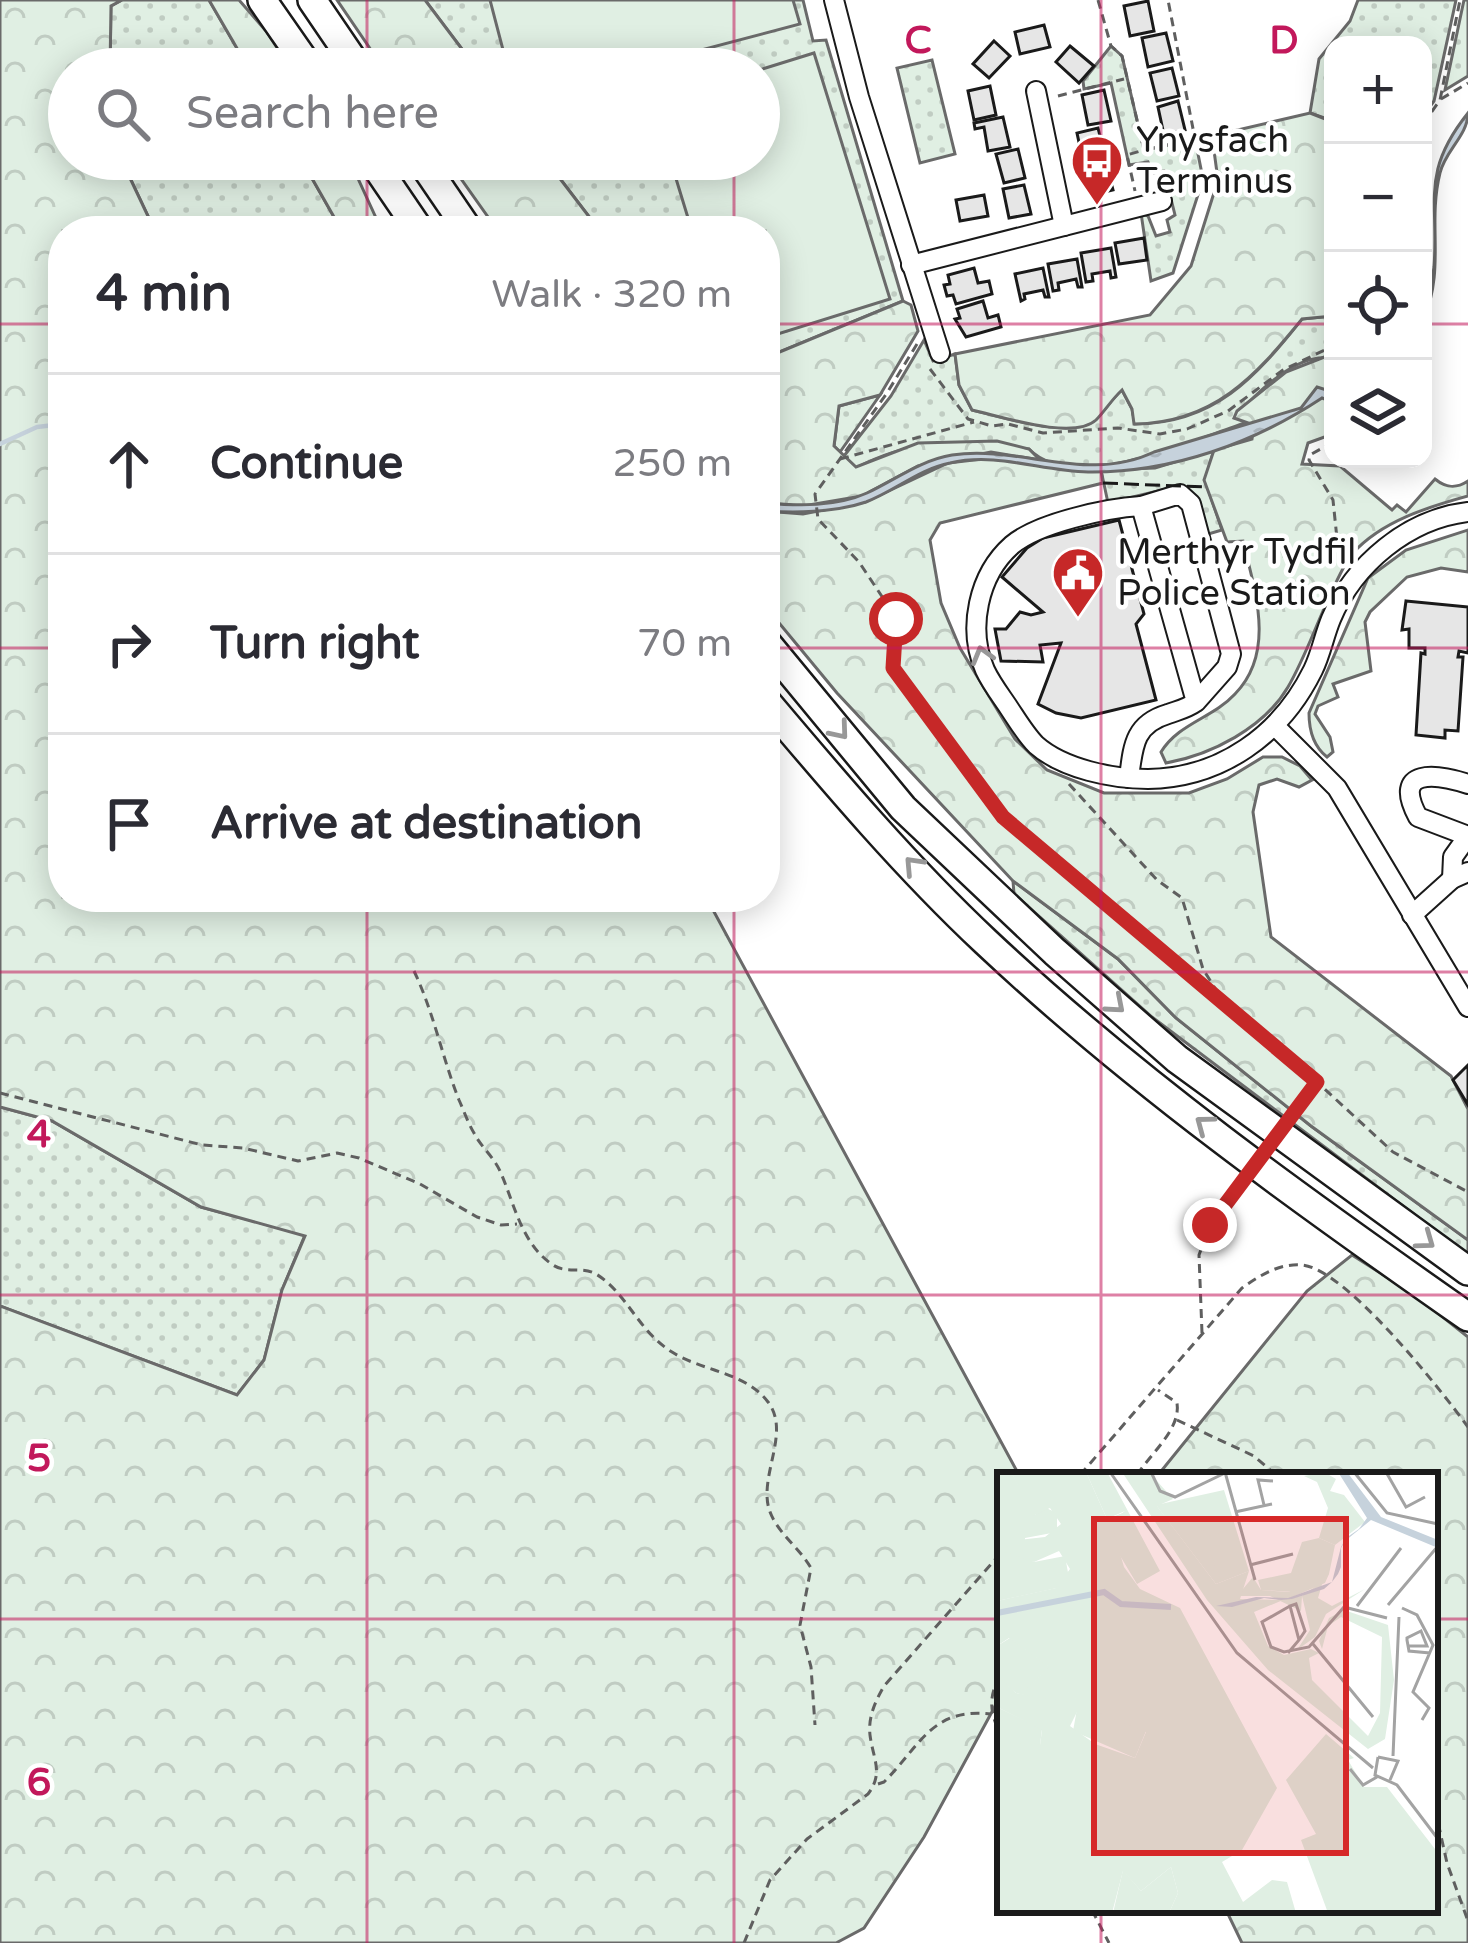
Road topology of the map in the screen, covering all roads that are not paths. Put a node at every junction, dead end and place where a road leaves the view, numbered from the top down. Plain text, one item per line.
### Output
1 (262, 0) edge
2 (312, 0) edge
3 (834, 0) edge
4 (295, 48) edge
5 (345, 48) edge
6 (1037, 96) road end
7 (385, 180) edge
8 (434, 180) edge
9 (1162, 201) dead end
10 (410, 216) edge
11 (459, 216) edge
12 (1064, 226) junction
13 (911, 266) junction
14 (929, 356) road end
15 (1141, 506) junction
16 (1468, 512) edge
17 (780, 659) edge
18 (1196, 702) junction
19 (780, 718) edge
20 (1276, 727) junction
21 (1129, 778) junction
22 (1468, 784) edge
23 (1460, 875) edge
24 (1412, 915) junction
25 (1468, 1007) edge
26 (1468, 1271) edge
27 (1468, 1317) edge

1 - 4 highway
2 - 5 highway
3 - 13 street
6 - 12 street
7 - 10 highway
8 - 11 highway
9 - 12 street
12 - 13 street
13 - 14 street
15 - 18 street
15 - 18 street
21 -> 15 street
16 - 20 street
17 -> 26 highway
18 - 21 street
27 -> 19 highway
20 - 21 street
20 - 24 street
22 - 23 street
23 - 24 street
24 - 25 street

